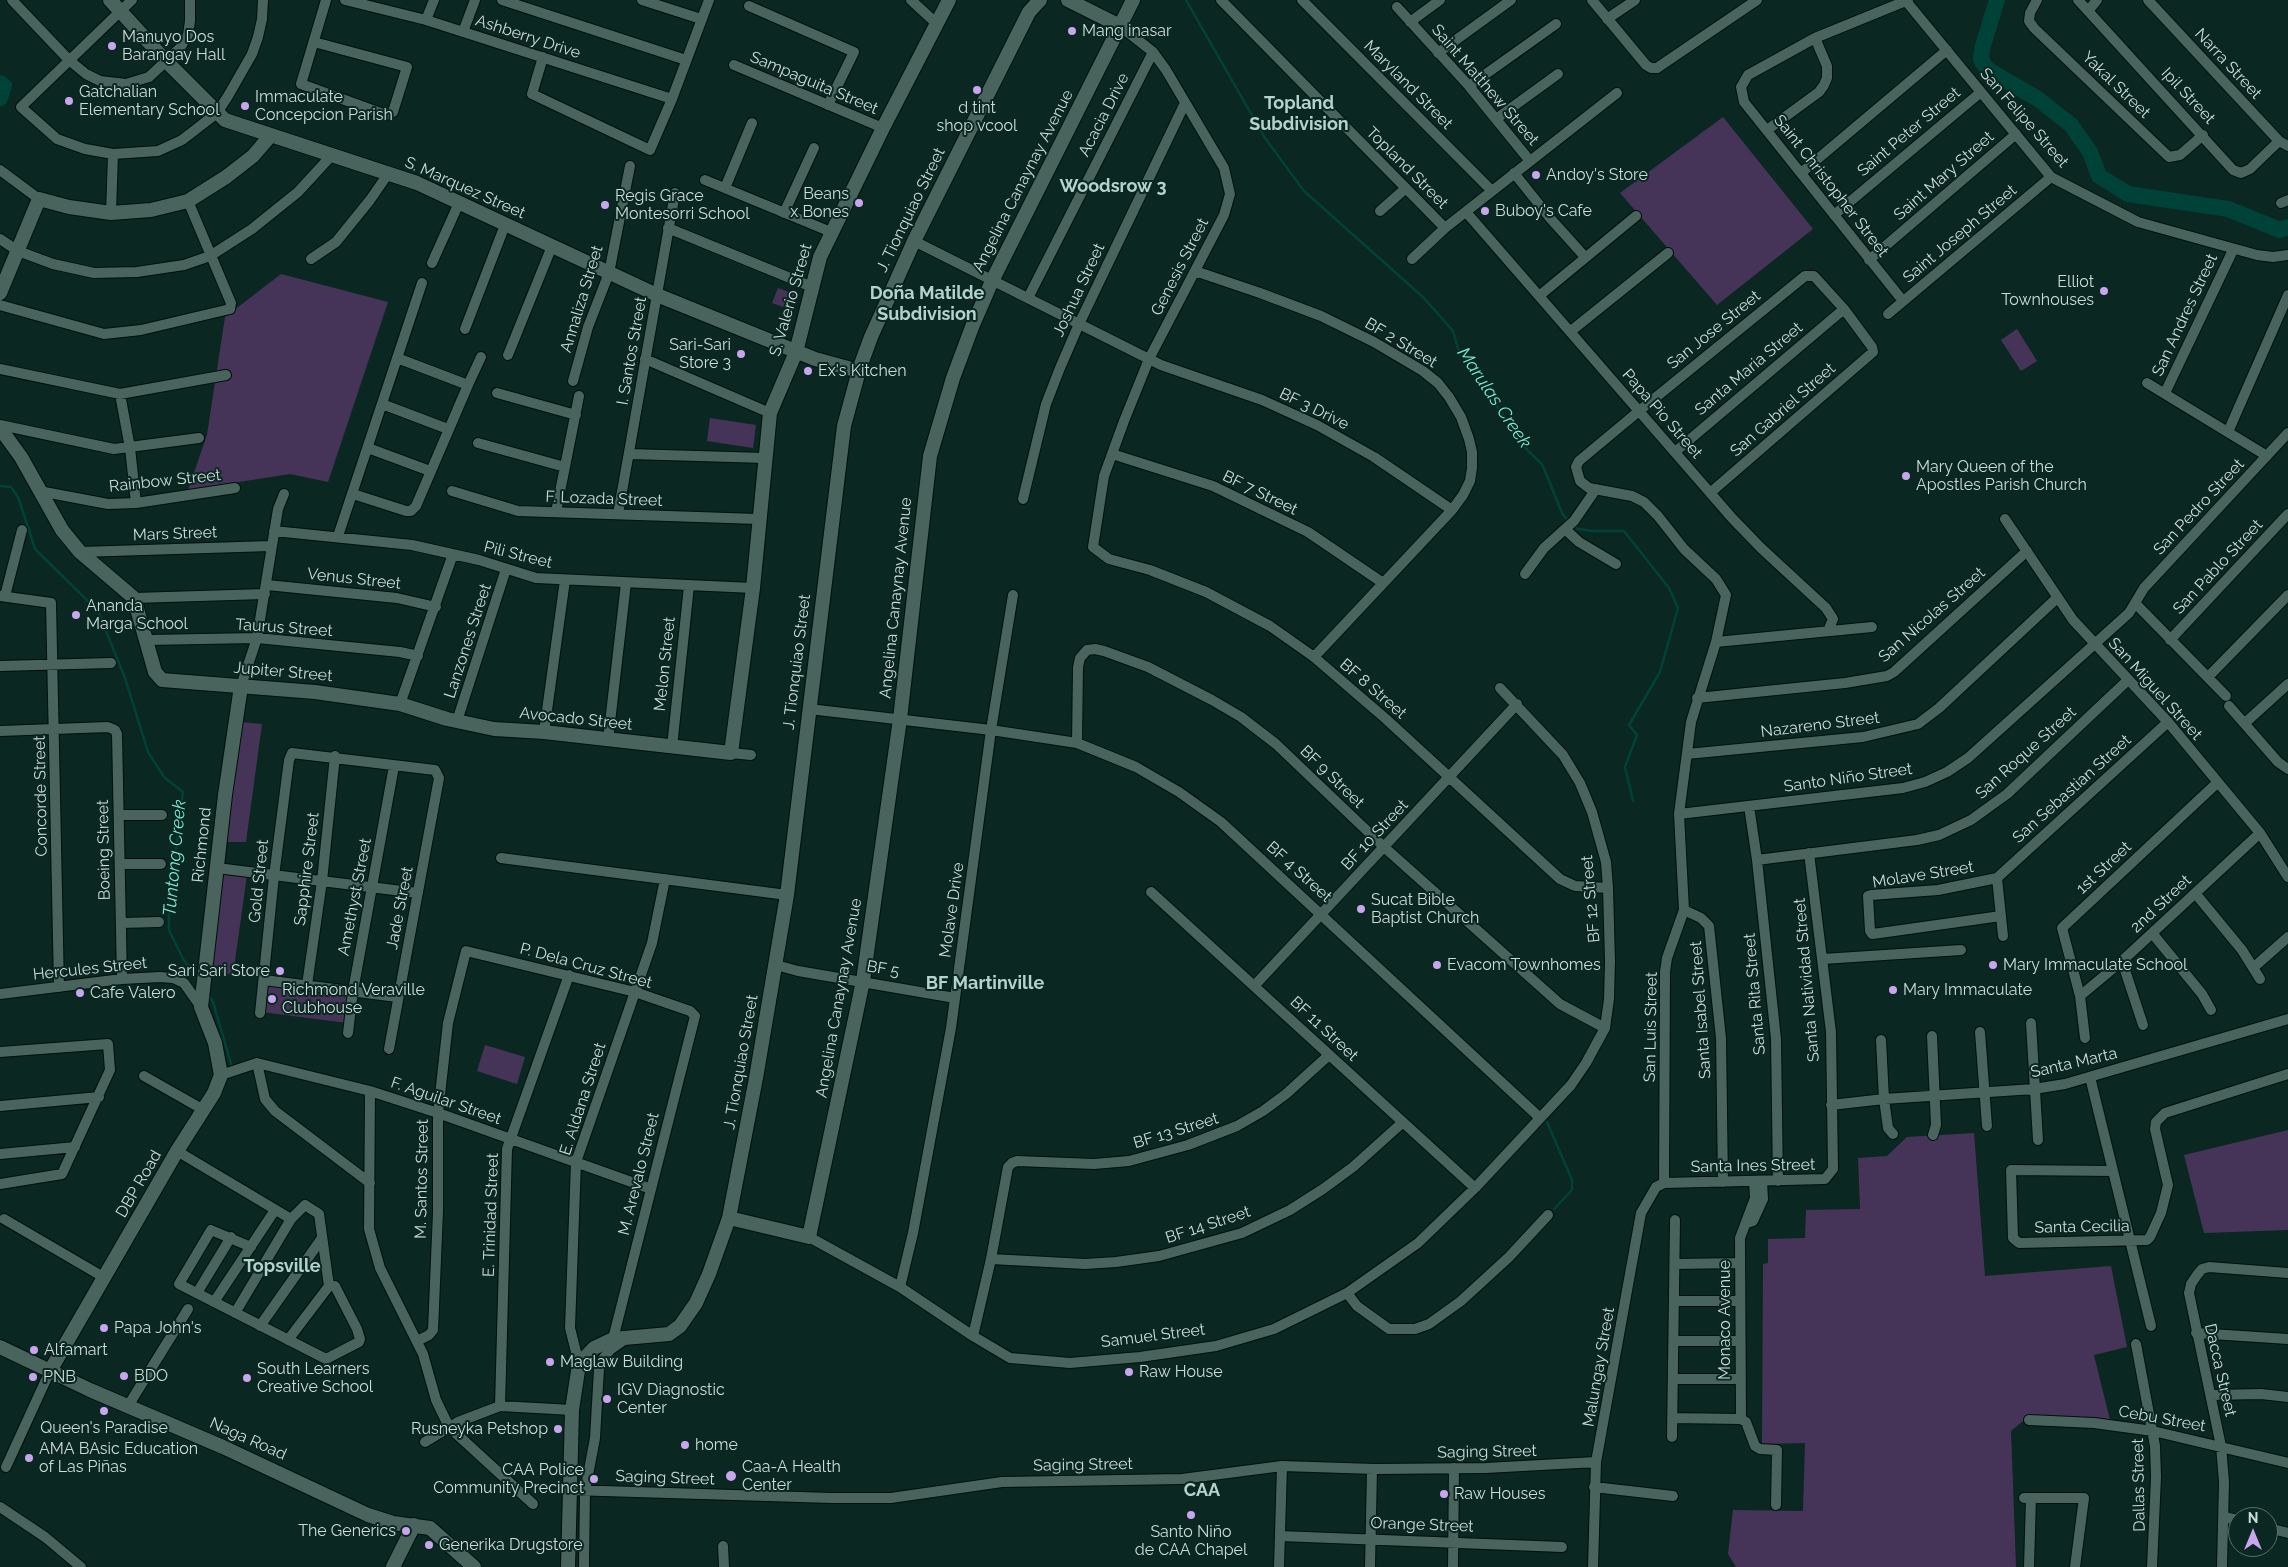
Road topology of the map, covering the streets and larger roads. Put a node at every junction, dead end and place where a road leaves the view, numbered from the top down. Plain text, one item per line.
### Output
1 (12, 0) edge
2 (110, 0) edge
3 (132, 0) edge
4 (190, 0) edge
5 (263, 0) edge
6 (326, 0) edge
7 (345, 0) edge
8 (434, 0) edge
9 (476, 0) edge
10 (502, 0) edge
11 (642, 0) edge
12 (709, 0) edge
13 (911, 0) edge
14 (949, 0) edge
15 (1040, 0) edge
16 (1068, 0) edge
17 (1133, 0) edge
18 (1221, 0) edge
19 (1302, 0) edge
20 (1440, 0) edge
21 (1511, 0) edge
22 (1592, 0) edge
23 (1635, 0) edge
24 (1757, 0) edge
25 (1907, 0) edge
26 (2037, 0) edge
27 (2078, 0) edge
28 (2097, 0) edge
29 (2148, 0) edge
30 (749, 6) dead end
31 (1397, 7) dead end
32 (120, 11) junction
33 (2088, 11) junction
34 (700, 18) junction
35 (1606, 19) junction
36 (426, 20) junction
37 (1410, 22) junction
38 (937, 24) junction
39 (1556, 24) dead end
40 (1120, 26) junction
41 (463, 32) junction
42 (1814, 38) junction
43 (314, 42) junction
44 (1947, 50) junction
45 (1153, 52) junction
46 (1438, 53) junction
47 (543, 57) junction
48 (69, 60) junction
49 (686, 60) junction
50 (167, 62) junction
51 (734, 65) dead end
52 (1558, 74) dead end
53 (1469, 86) junction
54 (1981, 92) junction
55 (1617, 93) dead end
56 (672, 99) junction
57 (1186, 102) junction
58 (828, 105) junction
59 (217, 113) junction
60 (1496, 119) junction
61 (752, 123) dead end
62 (883, 128) junction
63 (1767, 130) junction
64 (2016, 134) junction
65 (2203, 134) junction
66 (271, 135) junction
67 (2284, 144) edge
68 (814, 148) dead end
69 (113, 154) junction
70 (332, 155) junction
71 (1530, 161) junction
72 (630, 166) dead end
73 (0, 170) edge
74 (1514, 173) junction
75 (1801, 173) junction
76 (388, 174) junction
77 (2051, 177) junction
78 (705, 180) dead end
79 (726, 188) junction
80 (1406, 188) junction
81 (1492, 191) junction
82 (674, 193) dead end
83 (39, 199) junction
84 (188, 201) junction
85 (459, 204) junction
86 (1380, 211) dead end
87 (1466, 212) junction
88 (111, 213) junction
89 (784, 213) junction
90 (1834, 215) junction
91 (1636, 216) dead end
92 (505, 225) junction
93 (668, 228) junction
94 (1445, 228) junction
95 (831, 232) junction
96 (0, 239) edge
97 (914, 241) junction
98 (552, 246) junction
99 (2233, 250) junction
100 (18, 252) junction
101 (1668, 253) dead end
102 (2288, 255) edge
103 (210, 256) junction
104 (1585, 256) junction
105 (311, 259) dead end
106 (1412, 259) dead end
107 (1870, 260) junction
108 (432, 263) dead end
109 (1195, 271) junction
110 (609, 273) junction
111 (992, 281) junction
112 (422, 283) dead end
113 (812, 287) junction
114 (0, 293) edge
115 (656, 295) junction
116 (2288, 295) edge
117 (1539, 296) junction
118 (1028, 298) junction
119 (1903, 301) junction
120 (0, 305) edge
121 (1844, 309) junction
122 (1888, 314) dead end
123 (1079, 324) junction
124 (465, 329) dead end
125 (1572, 331) junction
126 (796, 352) junction
127 (508, 355) dead end
128 (481, 357) dead end
129 (398, 358) junction
130 (645, 359) junction
131 (1149, 360) junction
132 (0, 369) edge
133 (860, 369) junction
134 (226, 375) dead end
135 (573, 381) dead end
136 (2147, 383) dead end
137 (468, 385) junction
138 (120, 394) junction
139 (497, 394) dead end
140 (2165, 394) junction
141 (579, 396) dead end
142 (382, 404) junction
143 (1639, 411) junction
144 (770, 413) junction
145 (576, 415) junction
146 (0, 426) edge
147 (448, 428) junction
148 (2228, 432) junction
149 (2288, 433) edge
150 (199, 438) dead end
151 (478, 442) dead end
152 (130, 448) junction
153 (368, 448) junction
154 (1674, 452) junction
155 (629, 454) junction
156 (1112, 454) junction
157 (2267, 456) junction
158 (765, 458) junction
159 (565, 467) junction
160 (430, 471) junction
161 (235, 488) dead end
162 (1596, 489) junction
163 (39, 491) junction
164 (452, 491) dead end
165 (1710, 493) junction
166 (284, 494) dead end
167 (353, 494) junction
168 (1023, 499) dead end
169 (136, 503) junction
170 (1452, 510) junction
171 (556, 512) junction
172 (618, 514) junction
173 (2288, 514) edge
174 (758, 519) junction
175 (2005, 519) dead end
176 (1569, 525) junction
177 (22, 530) dead end
178 (274, 531) junction
179 (338, 536) junction
180 (271, 546) junction
181 (1093, 547) joint
182 (2027, 551) junction
183 (80, 552) junction
184 (453, 554) junction
185 (1616, 564) dead end
186 (506, 569) junction
187 (1525, 574) dead end
188 (565, 580) junction
189 (626, 583) junction
190 (1383, 583) junction
191 (689, 586) junction
192 (752, 588) junction
193 (266, 589) junction
194 (1013, 595) dead end
195 (2288, 595) edge
196 (3, 596) edge
197 (134, 598) junction
198 (2057, 598) junction
199 (2134, 603) junction
200 (436, 607) junction
201 (1872, 627) dead end
202 (1828, 631) junction
203 (257, 638) junction
204 (147, 640) junction
205 (2170, 640) junction
206 (1716, 642) junction
207 (2094, 644) junction
208 (418, 656) junction
209 (1314, 657) junction
210 (111, 663) dead end
211 (53, 664) junction
212 (0, 666) edge
213 (2208, 678) junction
214 (2128, 680) junction
215 (2288, 684) edge
216 (241, 686) junction
217 (1500, 688) dead end
218 (1697, 698) junction
219 (400, 704) junction
220 (1517, 704) junction
221 (808, 709) junction
222 (900, 719) junction
223 (458, 721) junction
224 (2168, 722) junction
225 (2245, 723) junction
226 (55, 729) junction
227 (991, 730) junction
228 (0, 731) edge
229 (544, 732) junction
230 (608, 740) junction
231 (1077, 743) junction
232 (672, 747) junction
233 (731, 753) junction
234 (1687, 754) junction
235 (751, 755) dead end
236 (335, 756) junction
237 (394, 766) junction
238 (2288, 769) edge
239 (1449, 777) junction
240 (2217, 783) junction
241 (1749, 806) junction
242 (1679, 814) junction
243 (162, 815) dead end
244 (119, 816) junction
245 (2260, 833) junction
246 (1384, 847) junction
247 (1809, 853) junction
248 (501, 858) dead end
249 (1758, 860) junction
250 (120, 864) junction
251 (161, 864) dead end
252 (217, 868) junction
253 (274, 875) junction
254 (2288, 876) edge
255 (1996, 878) junction
256 (665, 879) junction
257 (322, 881) junction
258 (373, 888) junction
259 (1608, 888) junction
260 (1152, 892) dead end
261 (418, 893) junction
262 (2195, 893) junction
263 (787, 895) junction
264 (1684, 910) junction
265 (1322, 913) junction
266 (2001, 916) junction
267 (159, 922) dead end
268 (121, 923) junction
269 (2152, 933) junction
270 (2004, 936) dead end
271 (2288, 936) edge
272 (1961, 950) dead end
273 (466, 951) joint
274 (1822, 959) junction
275 (2122, 961) junction
276 (776, 965) junction
277 (2253, 968) junction
278 (569, 975) junction
279 (122, 979) junction
280 (2260, 979) dead end
281 (264, 980) junction
282 (863, 981) junction
283 (307, 985) junction
284 (1255, 986) junction
285 (59, 987) junction
286 (353, 991) junction
287 (635, 992) junction
288 (0, 994) edge
289 (202, 996) junction
290 (2080, 996) junction
291 (397, 997) junction
292 (955, 998) junction
293 (2211, 1010) dead end
294 (260, 1013) dead end
295 (695, 1016) joint
296 (2288, 1019) edge
297 (2030, 1023) dead end
298 (2144, 1025) dead end
299 (1605, 1028) junction
300 (1980, 1032) dead end
301 (348, 1033) dead end
302 (1932, 1036) dead end
303 (2085, 1038) dead end
304 (1881, 1040) dead end
305 (388, 1049) dead end
306 (0, 1052) edge
307 (1329, 1055) junction
308 (257, 1063) junction
309 (227, 1073) dead end
310 (2288, 1074) edge
311 (144, 1076) dead end
312 (2090, 1077) junction
313 (2034, 1089) junction
314 (370, 1091) junction
315 (1984, 1092) junction
316 (1934, 1095) junction
317 (99, 1097) junction
318 (1884, 1099) junction
319 (1831, 1105) junction
320 (0, 1106) edge
321 (202, 1109) junction
322 (438, 1113) junction
323 (1539, 1117) junction
324 (1402, 1123) junction
325 (1987, 1126) dead end
326 (1893, 1134) dead end
327 (1933, 1135) dead end
328 (510, 1139) junction
329 (2038, 1140) dead end
330 (75, 1147) junction
331 (177, 1151) junction
332 (0, 1154) edge
333 (576, 1162) junction
334 (2113, 1171) junction
335 (1758, 1181) junction
336 (1778, 1181) junction
337 (1722, 1182) junction
338 (370, 1183) junction
339 (1664, 1183) junction
340 (0, 1184) edge
341 (1475, 1188) junction
342 (651, 1189) junction
343 (275, 1210) junction
344 (1548, 1215) dead end
345 (729, 1218) junction
346 (4, 1219) dead end
347 (291, 1219) junction
348 (1675, 1220) dead end
349 (231, 1237) junction
350 (809, 1237) junction
351 (322, 1238) junction
352 (2130, 1242) junction
353 (251, 1246) junction
354 (991, 1258) junction
355 (1675, 1264) junction
356 (1740, 1264) junction
357 (2288, 1273) edge
358 (105, 1278) junction
359 (329, 1286) junction
360 (900, 1287) junction
361 (197, 1293) junction
362 (1347, 1293) junction
363 (1674, 1301) junction
364 (1740, 1301) junction
365 (214, 1302) junction
366 (188, 1309) dead end
367 (235, 1312) junction
368 (260, 1326) junction
369 (2151, 1326) dead end
370 (2196, 1332) junction
371 (973, 1336) junction
372 (627, 1338) junction
373 (613, 1339) junction
374 (2288, 1339) edge
375 (288, 1340) junction
376 (417, 1341) junction
377 (1674, 1341) junction
378 (1740, 1341) junction
379 (2136, 1344) dead end
380 (0, 1347) edge
381 (579, 1364) junction
382 (50, 1371) junction
383 (1673, 1380) junction
384 (1741, 1380) junction
385 (2211, 1395) junction
386 (2288, 1397) edge
387 (128, 1406) junction
388 (500, 1406) junction
389 (572, 1410) junction
390 (1672, 1418) junction
391 (1741, 1419) junction
392 (2029, 1420) dead end
393 (449, 1427) junction
394 (2153, 1431) junction
395 (1672, 1437) dead end
396 (425, 1442) dead end
397 (2221, 1446) junction
398 (1596, 1462) junction
399 (2288, 1463) edge
400 (1282, 1466) junction
401 (6, 1467) dead end
402 (1454, 1468) junction
403 (1372, 1469) junction
404 (1594, 1487) junction
405 (570, 1490) junction
406 (585, 1491) junction
407 (1673, 1496) dead end
408 (532, 1504) dead end
409 (1776, 1505) dead end
410 (0, 1507) edge
411 (2224, 1517) junction
412 (2228, 1518) edge
413 (414, 1525) junction
414 (1280, 1536) junction
415 (1371, 1538) junction
416 (1454, 1542) junction
417 (723, 1546) dead end
418 (1562, 1547) dead end
419 (468, 1565) edge
420 (81, 1567) edge
421 (392, 1567) edge
422 (568, 1567) edge
423 (584, 1567) edge
424 (724, 1567) edge
425 (1279, 1567) edge
426 (1370, 1567) edge
427 (1454, 1567) edge
428 (1594, 1567) edge
429 (2029, 1567) edge
430 (2075, 1567) edge
431 (2152, 1567) edge
432 (2222, 1567) edge

1 - 48 street
2 - 32 street, S. Marquez Street
3 - 32 street
4 - 50 street
5 - 59 street
6 - 43 street
7 - 36 street, Ashberry Drive
8 - 36 street
9 - 41 street
10 - 49 street
11 - 34 street
12 - 34 street
13 - 38 street
14 - 38 street, S. Valerio Street
15 - 97 street, J. Tionquiao Street
16 - 40 street
17 - 40 street, Angelina Canaynay Avenue
18 - 80 street, Topland Street
19 - 81 street, Maryland Street
20 - 37 street
21 - 46 street
22 - 35 street
23 - 35 street
24 - 35 street
25 - 42 street
25 - 44 street, San Felipe Street
26 - 65 street, Yakal Street
27 - 33 street, Ipil Street
28 - 33 street
29 - 67 street, Narra Street
30 - 58 street
31 - 37 street, Saint Matthew Street
32 - 48 street
32 - 50 street, S. Marquez Street
33 - 65 street, Ipil Street
34 - 49 street
36 - 41 street, Ashberry Drive
37 - 46 street, Saint Matthew Street
38 - 62 street, S. Valerio Street
39 - 53 street
40 - 45 street, Genesis Street
40 - 111 street, Angelina Canaynay Avenue
41 - 47 street, Ashberry Drive
42 - 63 street
42 - 63 street, Saint Christopher Street
43 - 43 street
44 - 54 street, San Felipe Street
44 - 75 street
45 - 57 street, Genesis Street
45 - 118 street, Acacia Drive
46 - 53 street, Saint Matthew Street
47 - 56 street, Ashberry Drive
47 - 56 street
48 - 50 street
48 - 69 street
49 - 56 street
50 - 59 street, S. Marquez Street
51 - 58 street, Sampaguita Street
52 - 60 street
53 - 60 street, Saint Matthew Street
54 - 64 street, San Felipe Street
54 - 90 street, Saint Peter Street
55 - 71 street
57 - 109 street, Genesis Street
57 - 123 street, Joshua Street
58 - 62 street, Sampaguita Street
59 - 66 street, S. Marquez Street
59 - 69 street
60 - 71 street, Saint Matthew Street
61 - 79 street
62 - 95 street, S. Valerio Street
63 - 75 street, Saint Christopher Street
64 - 77 street, San Felipe Street
64 - 107 street, Saint Mary Street
65 - 67 street, Ipil Street
66 - 70 street, S. Marquez Street
66 - 84 street
68 - 89 street
69 - 88 street
70 - 76 street, S. Marquez Street
70 - 103 street
71 - 74 street
72 - 110 street, Annaliza Street
73 - 83 street
74 - 81 street
74 - 104 street
75 - 90 street, Saint Christopher Street
76 - 85 street, S. Marquez Street
76 - 105 street
77 - 99 street, San Felipe Street
77 - 119 street, Saint Joseph Street
78 - 79 street
79 - 89 street
80 - 86 street
80 - 94 street, Topland Street
81 - 87 street
82 - 93 street, I. Santos Street
83 - 88 street
83 - 100 street
84 - 88 street
84 - 103 street
85 - 92 street, S. Marquez Street
85 - 108 street
87 - 94 street
87 - 117 street, Papa Pio Street
89 - 95 street
90 - 107 street, Saint Christopher Street
91 - 104 street
92 - 98 street, S. Marquez Street
92 - 124 street
93 - 113 street
93 - 115 street, I. Santos Street
94 - 106 street
95 - 113 street, S. Valerio Street
96 - 100 street
97 - 111 street, BF 3 Drive
97 - 133 street, J. Tionquiao Street
98 - 110 street, S. Marquez Street
98 - 127 street
99 - 102 street, San Felipe Street
99 - 140 street, San Andres Street
100 - 103 street
100 - 114 street
101 - 125 street
103 - 120 street
104 - 117 street
107 - 119 street, Saint Christopher Street
109 - 131 street, Genesis Street
109 - 170 street, BF 2 Street
110 - 115 street, S. Marquez Street
110 - 135 street, Annaliza Street
111 - 118 street, BF 3 Drive
111 - 222 street, Angelina Canaynay Avenue
112 - 129 street
113 - 126 street, S. Valerio Street
115 - 126 street, S. Marquez Street
115 - 130 street, I. Santos Street
116 - 148 street
117 - 125 street, Papa Pio Street
118 - 123 street, BF 3 Drive
119 - 122 street, Saint Joseph Street
121 - 143 street, San Jose Street
121 - 154 street, Santa Maria Street
121 - 165 street, San Gabriel Street
123 - 131 street, BF 3 Drive
123 - 168 street, Joshua Street
125 - 143 street, Papa Pio Street
126 - 133 street, S. Marquez Street
126 - 144 street, S. Valerio Street
128 - 137 street
129 - 137 street
129 - 142 street
130 - 144 street
130 - 155 street, I. Santos Street
131 - 156 street, Genesis Street
131 - 170 street, BF 3 Drive
132 - 138 street
133 - 221 street, J. Tionquiao Street
134 - 138 street
136 - 140 street
137 - 147 street
138 - 152 street
139 - 145 street
140 - 148 street
141 - 145 street
142 - 147 street
142 - 153 street
143 - 154 street, Papa Pio Street
143 - 162 street, San Jose Street
144 - 158 street, S. Valerio Street
145 - 159 street
146 - 152 street
146 - 163 street
147 - 160 street
148 - 157 street
149 - 157 street, San Pedro Street
150 - 152 street
151 - 159 street
152 - 169 street
153 - 160 street
153 - 167 street
154 - 165 street, Papa Pio Street
155 - 158 street
155 - 172 street, I. Santos Street
156 - 181 street, Genesis Street
156 - 190 street, BF 7 Street
157 - 199 street, San Pedro Street
158 - 174 street, S. Valerio Street
159 - 171 street
160 - 167 street
161 - 169 street, Rainbow Street
162 - 176 street
162 - 206 street, San Luis Street
163 - 169 street, Rainbow Street
163 - 183 street
164 - 171 street, F. Lozada Street
165 - 202 street, Papa Pio Street
166 - 178 street
167 - 179 street
170 - 190 street, BF 2 Street
171 - 172 street, F. Lozada Street
172 - 174 street, F. Lozada Street
173 - 205 street, San Pablo Street
174 - 192 street, S. Valerio Street
175 - 182 street, San Miguel Street
176 - 185 street
176 - 187 street
177 - 196 street
178 - 179 street
178 - 180 street
179 - 184 street, Pili Street
180 - 183 street, Mars Street
180 - 193 street
181 - 209 street, BF 8 Street
182 - 198 street, San Miguel Street
182 - 218 street, San Nicolas Street
183 - 197 street
184 - 186 street, Pili Street
184 - 200 street
186 - 188 street, Pili Street
186 - 223 street, Lanzones Street
188 - 189 street, Pili Street
188 - 229 street
189 - 191 street, Pili Street
189 - 230 street
190 - 209 street, BF 2 Street
191 - 192 street, Pili Street
191 - 232 street, Melon Street
192 - 233 street, S. Valerio Street
193 - 197 street, Venus Street
193 - 200 street, Venus Street
193 - 203 street
194 - 227 street, Molave Drive
195 - 213 street
196 - 211 street, Concorde Street
197 - 204 street
198 - 207 street, San Miguel Street
198 - 234 street, Nazareno Street
199 - 205 street
199 - 207 street, Santo Niño Street
200 - 208 street
201 - 202 street
202 - 206 street
203 - 204 street, Taurus Street
203 - 208 street, Taurus Street
203 - 216 street
204 - 216 street, Jupiter Street
205 - 213 street
206 - 218 street, San Luis Street
207 - 214 street, San Miguel Street
207 - 241 street, Santo Niño Street
208 - 219 street
209 - 239 street, BF 8 Street
210 - 211 street
211 - 212 street
211 - 226 street, Concorde Street
213 - 225 street
214 - 224 street, San Miguel Street
214 - 247 street, San Roque Street
215 - 225 street
216 - 219 street, Jupiter Street
216 - 252 street, Richmond
217 - 220 street, BF 12 Street
218 - 234 street, San Luis Street
219 - 223 street, Avocado Street
220 - 239 street, BF 10 Street
220 - 259 street, BF 12 Street
221 - 222 street, BF 4 Street
221 - 263 street, J. Tionquiao Street
222 - 227 street, BF 4 Street
222 - 282 street, Angelina Canaynay Avenue
223 - 229 street, Avocado Street
224 - 240 street, San Miguel Street
224 - 255 street, San Sebastian Street
225 - 238 street
226 - 228 street
226 - 244 street, Boeing Street
226 - 285 street, Concorde Street
227 - 231 street, BF 4 Street
227 - 292 street, Molave Drive
229 - 230 street, Avocado Street
230 - 232 street, Avocado Street
231 - 246 street, BF 9 Street
231 - 265 street, BF 4 Street
232 - 233 street, Avocado Street
233 - 235 street, Avocado Street
234 - 242 street, San Luis Street
236 - 237 street
236 - 253 street, Gold Street
236 - 257 street, Sapphire Street
237 - 258 street, Amethyst Street
237 - 261 street, Jade Street
239 - 246 street, BF 10 Street
239 - 259 street, BF 8 Street
240 - 245 street, San Miguel Street
240 - 290 street, 1st Street
241 - 242 street, Santo Niño Street
241 - 249 street, Santa Rita Street
242 - 264 street, San Luis Street
243 - 244 street
244 - 250 street, Boeing Street
245 - 254 street, San Miguel Street
245 - 262 street, 2nd Street
246 - 265 street, BF 10 Street
246 - 299 street, BF 9 Street
247 - 249 street, San Roque Street
247 - 274 street, Santa Natividad Street
248 - 256 street
249 - 336 street, Santa Rita Street
250 - 251 street
250 - 268 street, Boeing Street
252 - 253 street
252 - 289 street, Richmond
253 - 257 street
253 - 281 street, Gold Street
255 - 266 street
255 - 266 street, Molave Street
256 - 263 street
256 - 287 street, E. Aldana Street
257 - 258 street
257 - 283 street, Sapphire Street
258 - 261 street
258 - 286 street, Amethyst Street
259 - 299 street, BF 12 Street
260 - 284 street, BF 11 Street
261 - 291 street, Jade Street
262 - 269 street, 2nd Street
262 - 277 street
263 - 276 street, J. Tionquiao Street
264 - 337 street, Santa Isabel Street
264 - 339 street, San Luis Street
265 - 284 street, BF 10 Street
265 - 323 street, BF 4 Street
266 - 270 street
267 - 268 street
268 - 279 street, Boeing Street
269 - 275 street, 2nd Street
269 - 293 street
271 - 277 street
272 - 274 street
273 - 278 street, P. Dela Cruz Street
273 - 322 street, M. Santos Street
274 - 319 street, Santa Natividad Street
275 - 290 street, 2nd Street
275 - 298 street
276 - 282 street, BF 5
276 - 345 street, J. Tionquiao Street
277 - 280 street
278 - 287 street, P. Dela Cruz Street
278 - 328 street, E. Trinidad Street
279 - 285 street, Hercules Street
279 - 289 street, Hercules Street
281 - 283 street
281 - 294 street, Gold Street
282 - 292 street, BF 5
282 - 350 street, Angelina Canaynay Avenue
283 - 286 street
284 - 307 street, BF 11 Street
285 - 288 street, Hercules Street
286 - 291 street
286 - 301 street, Amethyst Street
287 - 295 street, P. Dela Cruz Street
287 - 333 street, E. Aldana Street
289 - 321 street, DBP Road
290 - 303 street
291 - 305 street, Jade Street
292 - 360 street, Molave Drive
295 - 342 street, M. Arevalo Street
296 - 312 street, Santa Marta
297 - 313 street
299 - 323 street, BF 12 Street
300 - 315 street
302 - 316 street
304 - 318 street
306 - 317 street
307 - 324 street, BF 11 Street
307 - 354 street, BF 13 Street
308 - 309 street
308 - 314 street, F. Aguilar Street
308 - 338 street
310 - 352 street, Santa Cecilia
311 - 321 street
312 - 313 street, Santa Marta
312 - 334 street
313 - 315 street, Santa Marta
313 - 329 street
314 - 322 street, F. Aguilar Street
314 - 338 street
315 - 316 street, Santa Marta
315 - 325 street
316 - 318 street, Santa Marta
316 - 327 street
317 - 320 street
317 - 330 street
318 - 319 street, Santa Marta
318 - 326 street
319 - 336 street, Santa Ines Street
321 - 331 street, DBP Road
322 - 328 street, F. Aguilar Street
322 - 376 street, M. Santos Street
323 - 341 street, Samuel Street
324 - 341 street, BF 11 Street
324 - 354 street, BF 14 Street
328 - 333 street, F. Aguilar Street
328 - 388 street, E. Trinidad Street
330 - 332 street
330 - 340 street
331 - 343 street
331 - 358 street, DBP Road
333 - 342 street, F. Aguilar Street
333 - 381 street, E. Aldana Street
334 - 352 street
334 - 352 street, Santa Cecilia
335 - 336 street, Santa Ines Street
335 - 337 street, Santa Ines Street
335 - 356 street, Monaco Avenue
337 - 339 street, Santa Ines Street
338 - 376 street
339 - 398 street, Malungay Street
341 - 362 street, Samuel Street
342 - 373 street, M. Arevalo Street
343 - 347 street
343 - 353 street
344 - 362 street
345 - 350 street, Samuel Street
345 - 372 street, J. Tionquiao Street
346 - 358 street
347 - 351 street
347 - 367 street
348 - 355 street
349 - 353 street
349 - 361 street
349 - 361 street
350 - 360 street, Samuel Street
351 - 359 street
351 - 368 street
352 - 369 street
353 - 365 street
354 - 371 street
355 - 356 street
355 - 363 street
356 - 364 street, Monaco Avenue
357 - 370 street, Dacca Street
358 - 382 street, DBP Road
359 - 375 street
359 - 375 street
360 - 371 street, Samuel Street
361 - 365 street
362 - 371 street, Samuel Street
363 - 364 street
363 - 377 street
364 - 378 street, Monaco Avenue
365 - 367 street
366 - 387 street
367 - 368 street
368 - 375 street
370 - 374 street
370 - 385 street, Dacca Street
372 - 373 street, J. Tionquiao Street
372 - 406 street
373 - 381 street
376 - 393 street
377 - 378 street
377 - 383 street
378 - 384 street, Monaco Avenue
379 - 394 street, Dallas Street
380 - 382 street, Naga Road
381 - 389 street
382 - 387 street, Naga Road
382 - 401 street
383 - 384 street
383 - 390 street
384 - 391 street, Monaco Avenue
385 - 386 street
385 - 397 street, Dacca Street
387 - 413 street, Naga Road
388 - 389 street
388 - 393 street
389 - 405 street
390 - 391 street
390 - 395 street
391 - 409 street
392 - 394 street, Cebu Street
393 - 396 street
393 - 408 street
394 - 397 street, Cebu Street
394 - 431 street, Dallas Street
397 - 399 street, Cebu Street
397 - 411 street, Dacca Street
398 - 402 street, Saging Street
398 - 404 street, Malungay Street
400 - 403 street, Saging Street
400 - 406 street, Saging Street
400 - 414 street
402 - 403 street, Saging Street
402 - 416 street
403 - 415 street
404 - 407 street
404 - 428 street, Malungay Street
405 - 406 street, Saging Street
405 - 422 street
406 - 423 street
410 - 420 street
411 - 412 street
411 - 432 street, Dacca Street
413 - 419 street, Naga Road
413 - 421 street
414 - 415 street, Orange Street
414 - 425 street
415 - 416 street, Orange Street
415 - 426 street
416 - 418 street, Orange Street
416 - 427 street
417 - 424 street
429 - 430 street

